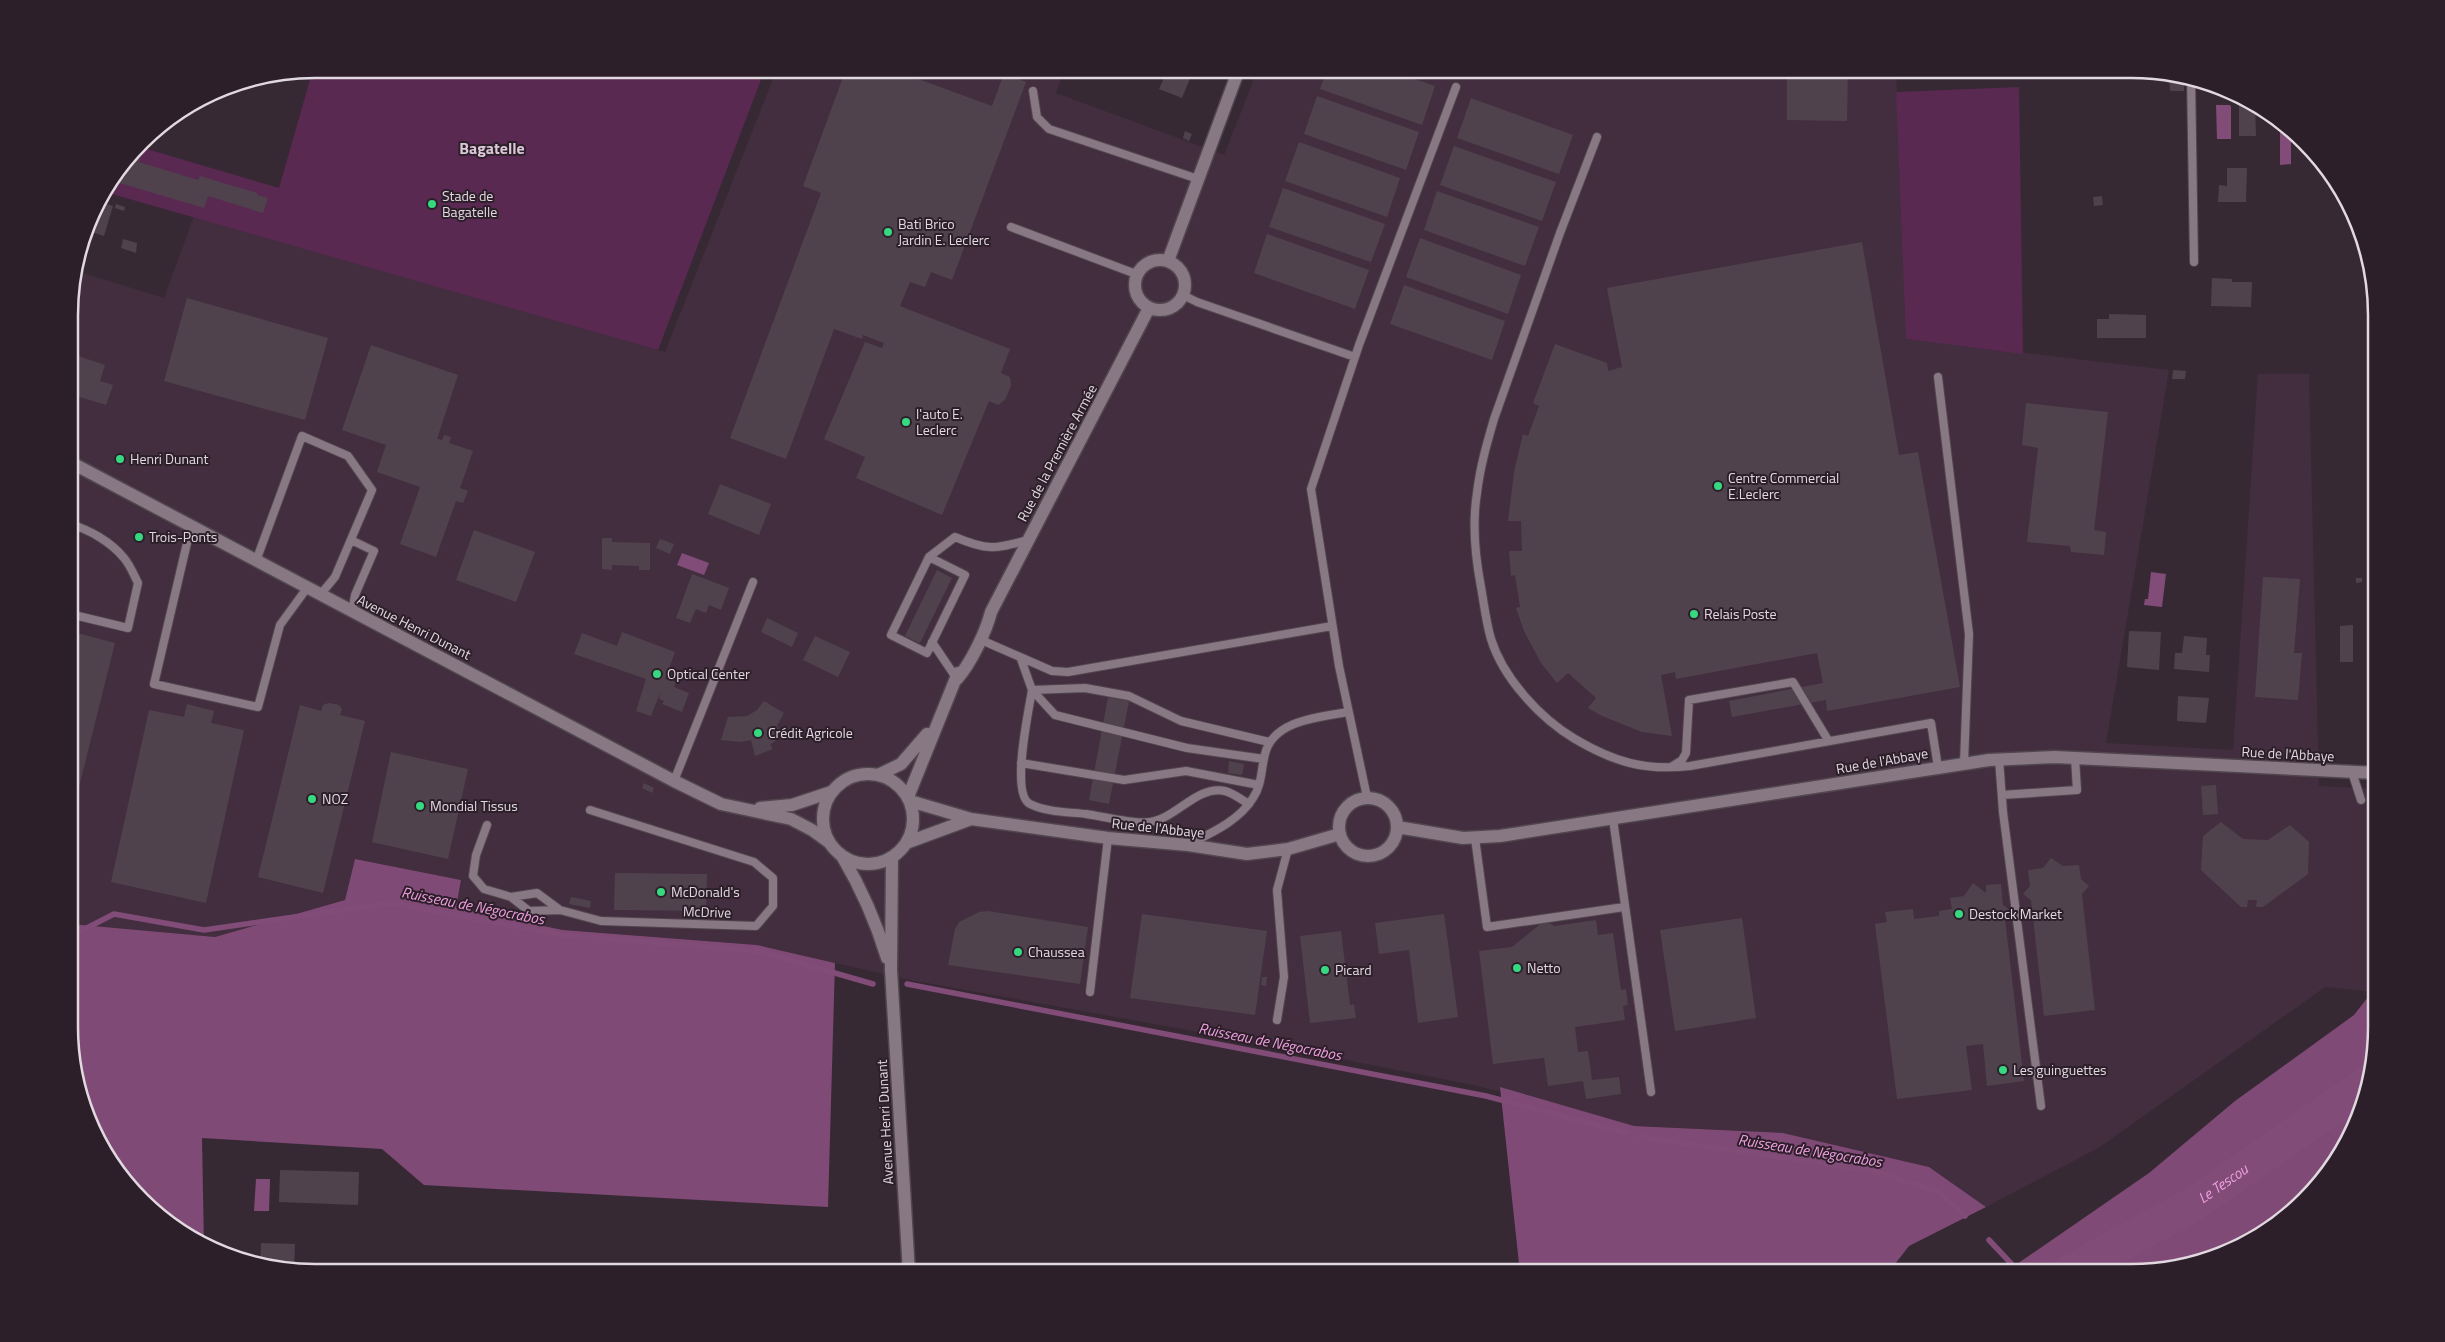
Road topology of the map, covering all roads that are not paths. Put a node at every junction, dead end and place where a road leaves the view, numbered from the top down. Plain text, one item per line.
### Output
1 (1236, 78) edge
2 (2191, 86) edge
3 (1456, 87) dead end
4 (1033, 91) dead end
5 (1597, 137) dead end
6 (1198, 179) junction
7 (1011, 227) dead end
8 (1168, 260) junction
9 (2194, 262) dead end
10 (1136, 274) junction
11 (1183, 295) junction
12 (1149, 308) junction
13 (1354, 357) junction
14 (1938, 377) dead end
15 (78, 466) edge
16 (78, 526) edge
17 (191, 526) junction
18 (351, 540) junction
19 (1028, 540) junction
20 (929, 557) junction
21 (256, 561) junction
22 (753, 582) dead end
23 (307, 588) junction
24 (320, 595) junction
25 (352, 612) junction
26 (991, 612) junction
27 (78, 616) edge
28 (1332, 626) junction
29 (980, 639) junction
30 (932, 642) junction
31 (1021, 659) junction
32 (957, 679) junction
33 (1032, 690) junction
34 (1348, 712) junction
35 (938, 718) junction
36 (1828, 740) junction
37 (1270, 742) junction
38 (1264, 758) junction
39 (2075, 758) junction
40 (1999, 759) junction
41 (1021, 763) junction
42 (1964, 763) junction
43 (1938, 767) junction
44 (1669, 768) junction
45 (2352, 772) junction
46 (2368, 773) edge
47 (878, 774) junction
48 (674, 781) junction
49 (1259, 785) junction
50 (831, 792) junction
51 (2002, 795) junction
52 (1366, 798) junction
53 (909, 799) junction
54 (2361, 800) dead end
55 (1249, 804) junction
56 (747, 809) junction
57 (590, 810) dead end
58 (971, 819) junction
59 (1613, 819) junction
60 (487, 824) dead end
61 (1397, 827) junction
62 (1340, 834) junction
63 (1108, 838) junction
64 (1476, 838) junction
65 (906, 843) junction
66 (830, 844) junction
67 (1188, 845) junction
68 (1288, 849) junction
69 (842, 856) junction
70 (892, 858) junction
71 (512, 897) junction
72 (1624, 907) junction
73 (560, 910) junction
74 (891, 970) junction
75 (1090, 992) dead end
76 (1277, 1020) dead end
77 (1650, 1092) dead end
78 (2041, 1106) dead end
79 (908, 1264) edge

1 - 6 main road
2 - 9 lane
3 - 13 lane
4 - 6 lane
5 - 44 lane
6 - 8 main road
7 - 10 lane
8 - 10 main road
8 - 11 main road
10 - 12 main road
11 - 12 main road
11 - 13 lane
12 - 19 main road, Rue de la Première Armée
13 - 28 lane
14 - 42 lane
15 - 17 main road, Avenue Henri Dunant
16 - 27 lane
17 - 21 main road, Avenue Henri Dunant
17 - 23 lane
18 - 21 lane
18 - 24 lane
18 - 25 lane
19 - 20 lane
19 - 26 main road, Rue de la Première Armée
20 - 30 lane
20 - 30 lane
21 - 23 main road, Avenue Henri Dunant
22 - 48 lane
23 - 24 main road, Avenue Henri Dunant
24 - 25 main road, Avenue Henri Dunant
25 - 48 main road, Avenue Henri Dunant
26 - 29 main road, Rue de la Première Armée
26 - 32 main road, Rue de la Première Armée
28 - 31 lane
28 - 34 lane
29 - 31 lane
29 - 32 main road, Rue de la Première Armée
30 - 32 lane
31 - 33 lane
32 - 35 main road, Rue de la Première Armée
33 - 37 lane
33 - 38 lane
33 - 41 lane
34 - 37 lane
34 - 52 lane
35 - 47 main road, Rue de la Première Armée
35 - 53 main road, Rue de la Première Armée
36 - 43 lane
36 - 44 lane
36 - 44 lane
37 - 38 lane
38 - 49 lane
39 - 40 main road, Rue de l'Abbaye
39 - 45 main road, Rue de l'Abbaye
39 - 51 lane
40 - 42 main road, Rue de l'Abbaye
40 - 51 lane
41 - 49 lane
41 - 55 lane
42 - 43 main road, Rue de l'Abbaye
43 - 59 main road, Rue de l'Abbaye
45 - 46 main road, Rue de l'Abbaye
45 - 54 lane
47 - 50 main road
47 - 53 main road
48 - 56 main road, Avenue Henri Dunant
49 - 55 lane
50 - 56 main road, Avenue Henri Dunant
50 - 66 main road
51 - 78 lane
52 - 61 main road
52 - 62 main road
53 - 58 main road, Rue de l'Abbaye
53 - 65 main road
55 - 67 lane
56 - 66 main road, Avenue Henri Dunant
57 - 73 lane, McDrive
58 - 63 main road, Rue de l'Abbaye
58 - 65 main road, Rue de l'Abbaye
59 - 64 main road, Rue de l'Abbaye
59 - 72 lane
60 - 71 lane, McDrive
61 - 62 main road
61 - 64 main road, Rue de l'Abbaye
62 - 68 main road, Rue de l'Abbaye
63 - 67 main road, Rue de l'Abbaye
63 - 75 lane
64 - 72 lane
65 - 70 main road
66 - 69 main road
67 - 68 main road, Rue de l'Abbaye
68 - 76 lane
69 - 70 main road
69 - 74 main road, Avenue Henri Dunant
70 - 74 main road, Avenue Henri Dunant
71 - 73 lane, McDrive
71 - 73 lane
72 - 77 lane
74 - 79 main road, Avenue Henri Dunant

